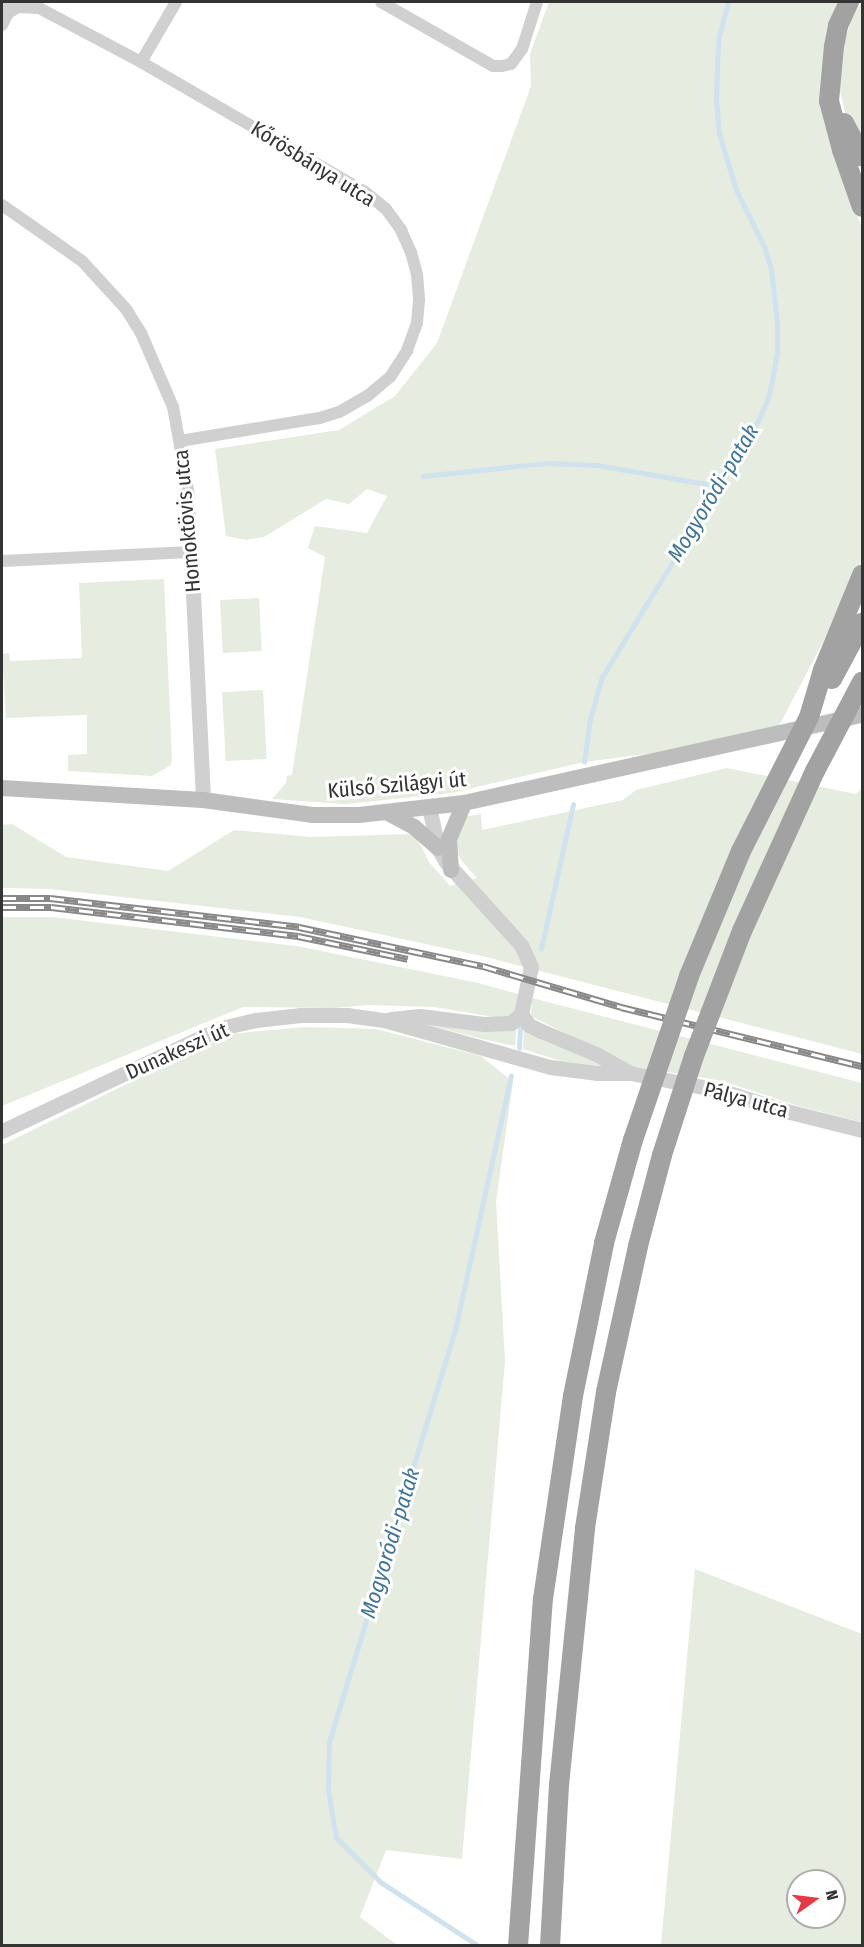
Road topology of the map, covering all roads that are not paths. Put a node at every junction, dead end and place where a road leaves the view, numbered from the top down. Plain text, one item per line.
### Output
1 (176, 2) edge
2 (381, 2) edge
3 (537, 2) edge
4 (849, 2) edge
5 (9, 7) edge
6 (2, 25) edge
7 (141, 62) junction
8 (830, 67) junction
9 (862, 157) edge
10 (2, 205) edge
11 (862, 207) edge
12 (180, 441) junction
13 (191, 552) junction
14 (2, 561) edge
15 (862, 575) edge
16 (854, 629) edge
17 (862, 682) edge
18 (862, 715) edge
19 (2, 788) edge
20 (203, 800) junction
21 (465, 803) junction
22 (429, 807) junction
23 (386, 812) junction
24 (438, 848) junction
25 (451, 870) junction
26 (521, 1014) junction
27 (384, 1020) junction
28 (630, 1073) junction
29 (862, 1130) edge
30 (2, 1131) edge
31 (550, 1940) edge
32 (518, 1946) edge

1 - 7 street
2 - 3 street
4 - 8 highway
5 - 6 street
5 - 7 street, Kőrösbánya utca
7 - 12 street, Kőrösbánya utca
8 - 9 highway
8 - 11 highway
10 - 12 street, Homoktövis utca
12 - 13 street, Homoktövis utca
13 - 14 street
13 - 20 street, Homoktövis utca
15 - 16 highway
16 - 32 highway, bridge
17 - 31 highway, bridge
18 - 21 main road, Külső Szilágyi út
19 - 20 main road, Külső Szilágyi út
20 - 23 main road, Külső Szilágyi út
21 - 22 main road, Külső Szilágyi út
21 - 25 main road
22 - 23 main road, Külső Szilágyi út
22 - 24 street
23 - 24 main road
24 - 25 street
25 - 26 street
26 - 27 street
26 - 28 street
27 - 28 street, Dunakeszi út
27 - 30 street, Dunakeszi út
28 - 29 street, Pálya utca

